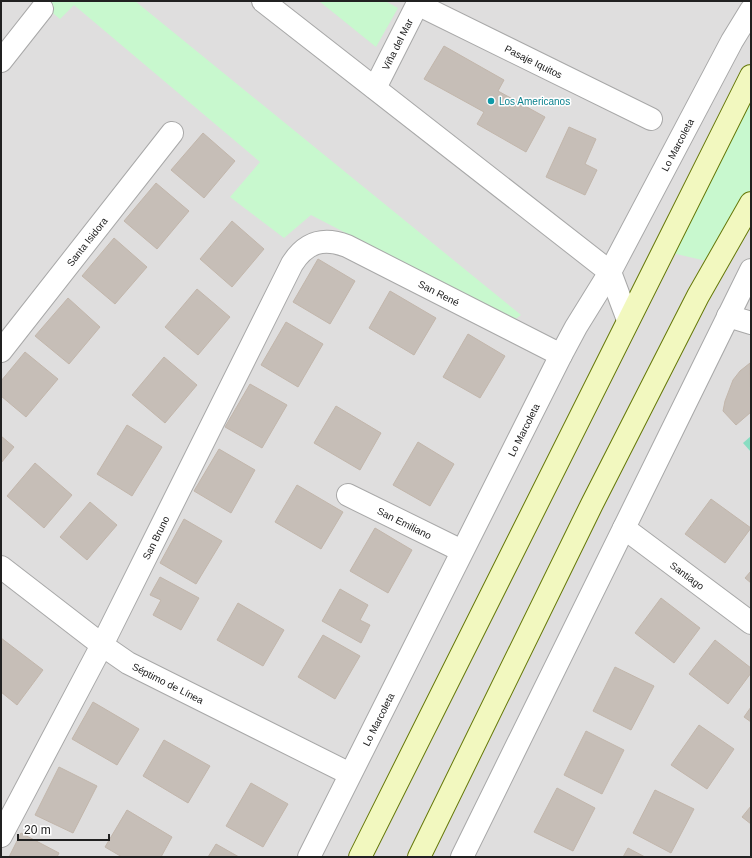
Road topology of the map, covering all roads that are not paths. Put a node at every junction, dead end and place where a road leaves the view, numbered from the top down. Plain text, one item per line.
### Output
1 (263, 1) edge
2 (418, 3) edge
3 (42, 9) dead end
4 (751, 10) edge
5 (1, 61) edge
6 (751, 76) edge
7 (375, 88) junction
8 (651, 119) dead end
9 (172, 133) dead end
10 (751, 203) edge
11 (314, 243) joint
12 (751, 270) edge
13 (610, 272) junction
14 (728, 316) junction
15 (628, 320) junction
16 (751, 323) edge
17 (1, 351) edge
18 (561, 355) junction
19 (348, 495) dead end
20 (624, 528) junction
21 (462, 551) junction
22 (1, 567) edge
23 (751, 623) edge
24 (102, 645) junction
25 (350, 774) junction
26 (1, 836) edge
27 (309, 857) edge
28 (360, 857) edge
29 (418, 857) edge
30 (462, 857) edge

1 - 7 street
2 - 7 street, Viña del Mar
2 - 8 street, Pasaje Iquitos
3 - 5 street
4 - 13 street, Lo Marcoleta
6 - 15 main road
7 - 13 street
9 - 17 street, Santa Isidora
10 - 29 main road
11 - 18 street, San René
11 - 24 street, San Bruno
12 - 14 street
13 - 15 street
13 - 18 street, Lo Marcoleta
14 - 16 street
14 - 20 street
15 - 28 main road
18 - 21 street, Lo Marcoleta
19 - 21 street, San Emiliano
20 - 23 street, Santiago
20 - 30 street
21 - 25 street, Lo Marcoleta
22 - 24 street, Séptimo de Línea
24 - 25 street, Séptimo de Línea
24 - 26 street, San Bruno
25 - 27 street, Lo Marcoleta

